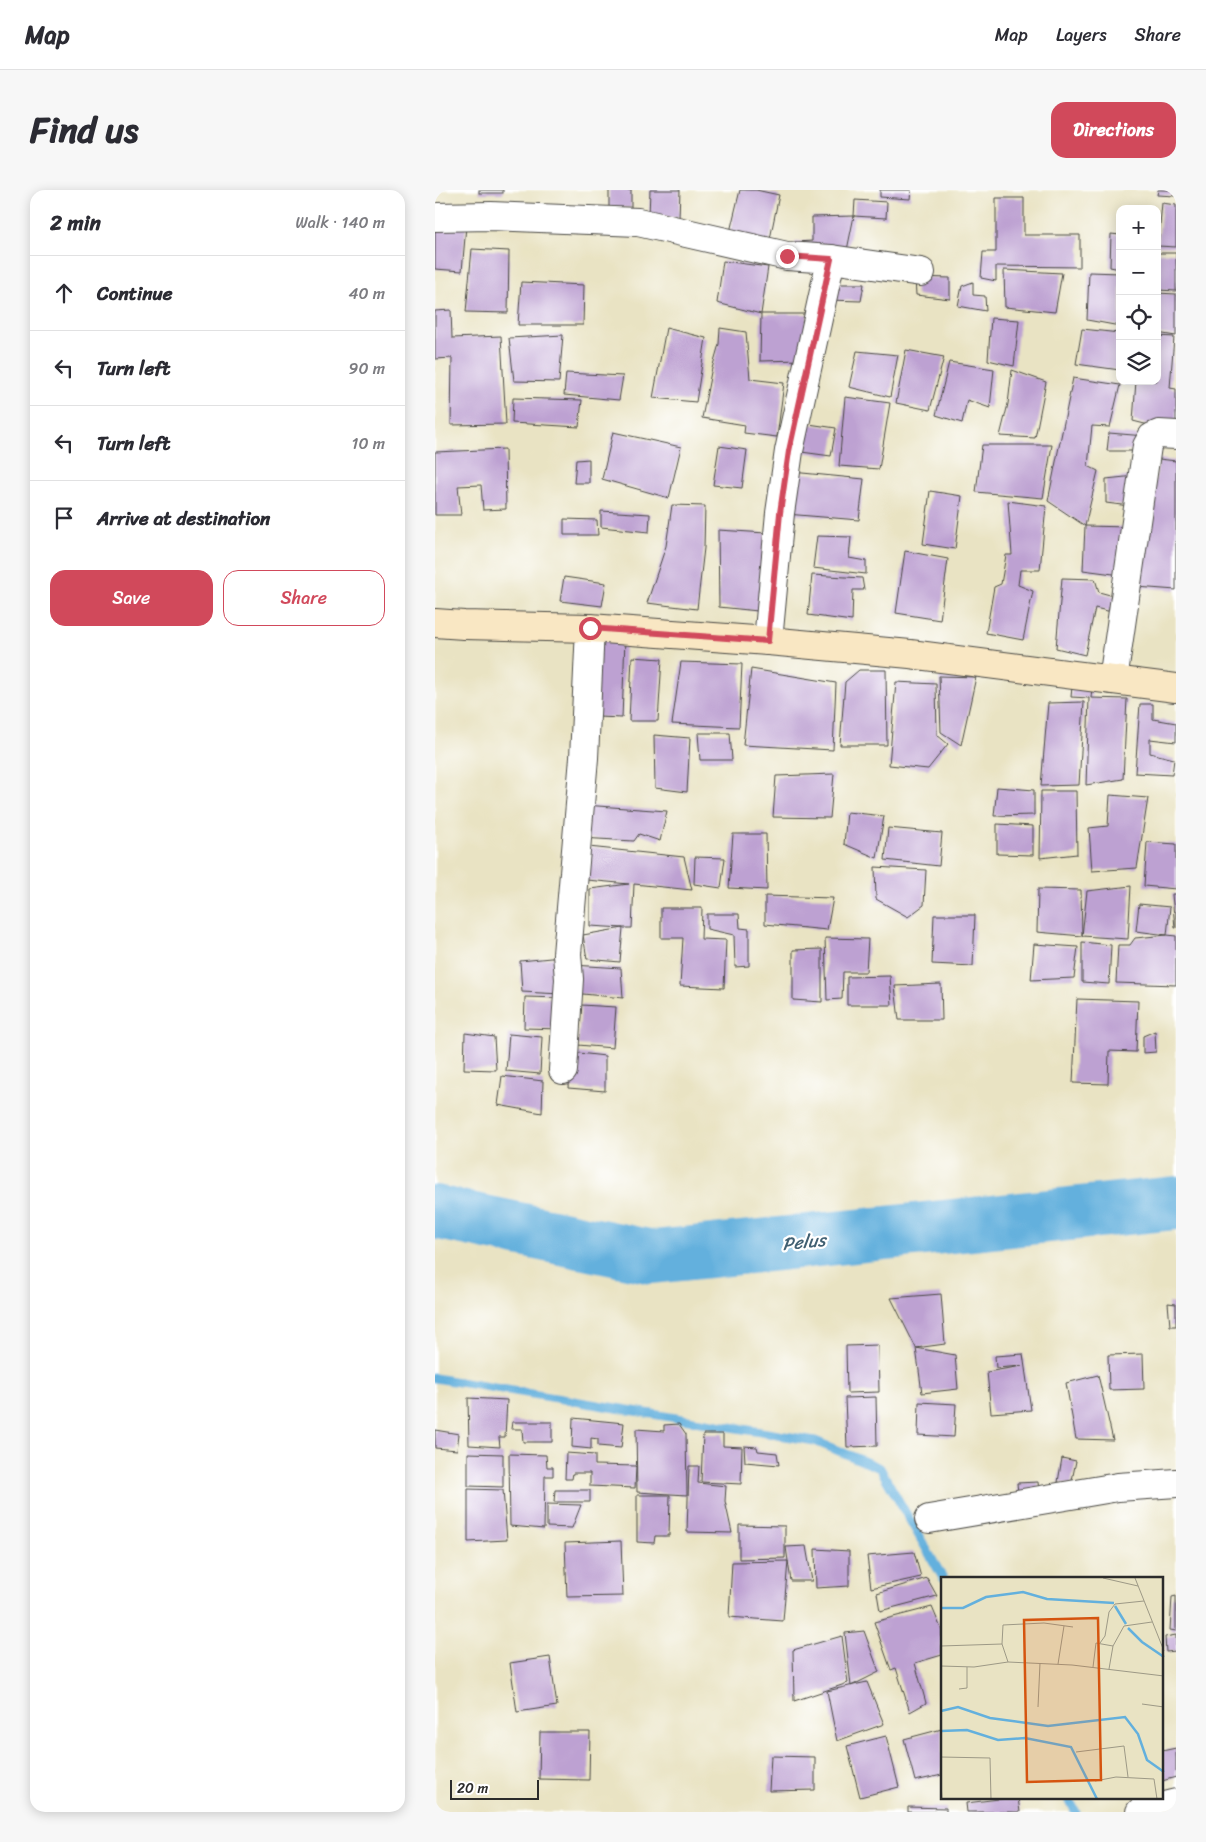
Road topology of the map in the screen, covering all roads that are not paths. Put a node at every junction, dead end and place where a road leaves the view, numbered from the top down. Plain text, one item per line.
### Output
1 (435, 217) edge
2 (831, 259) junction
3 (921, 272) dead end
4 (1176, 435) edge
5 (435, 623) edge
6 (590, 628) junction
7 (768, 641) junction
8 (1113, 680) junction
9 (1176, 688) edge
10 (563, 1070) dead end
11 (1176, 1483) edge
12 (929, 1519) dead end
13 (1176, 1803) edge
14 (1140, 1812) edge

1 - 2 street
2 - 3 street
2 - 7 street
4 - 8 street
5 - 6 street
6 - 7 street
6 - 10 street
7 - 8 street
8 - 9 street
11 - 12 street
13 - 14 street

